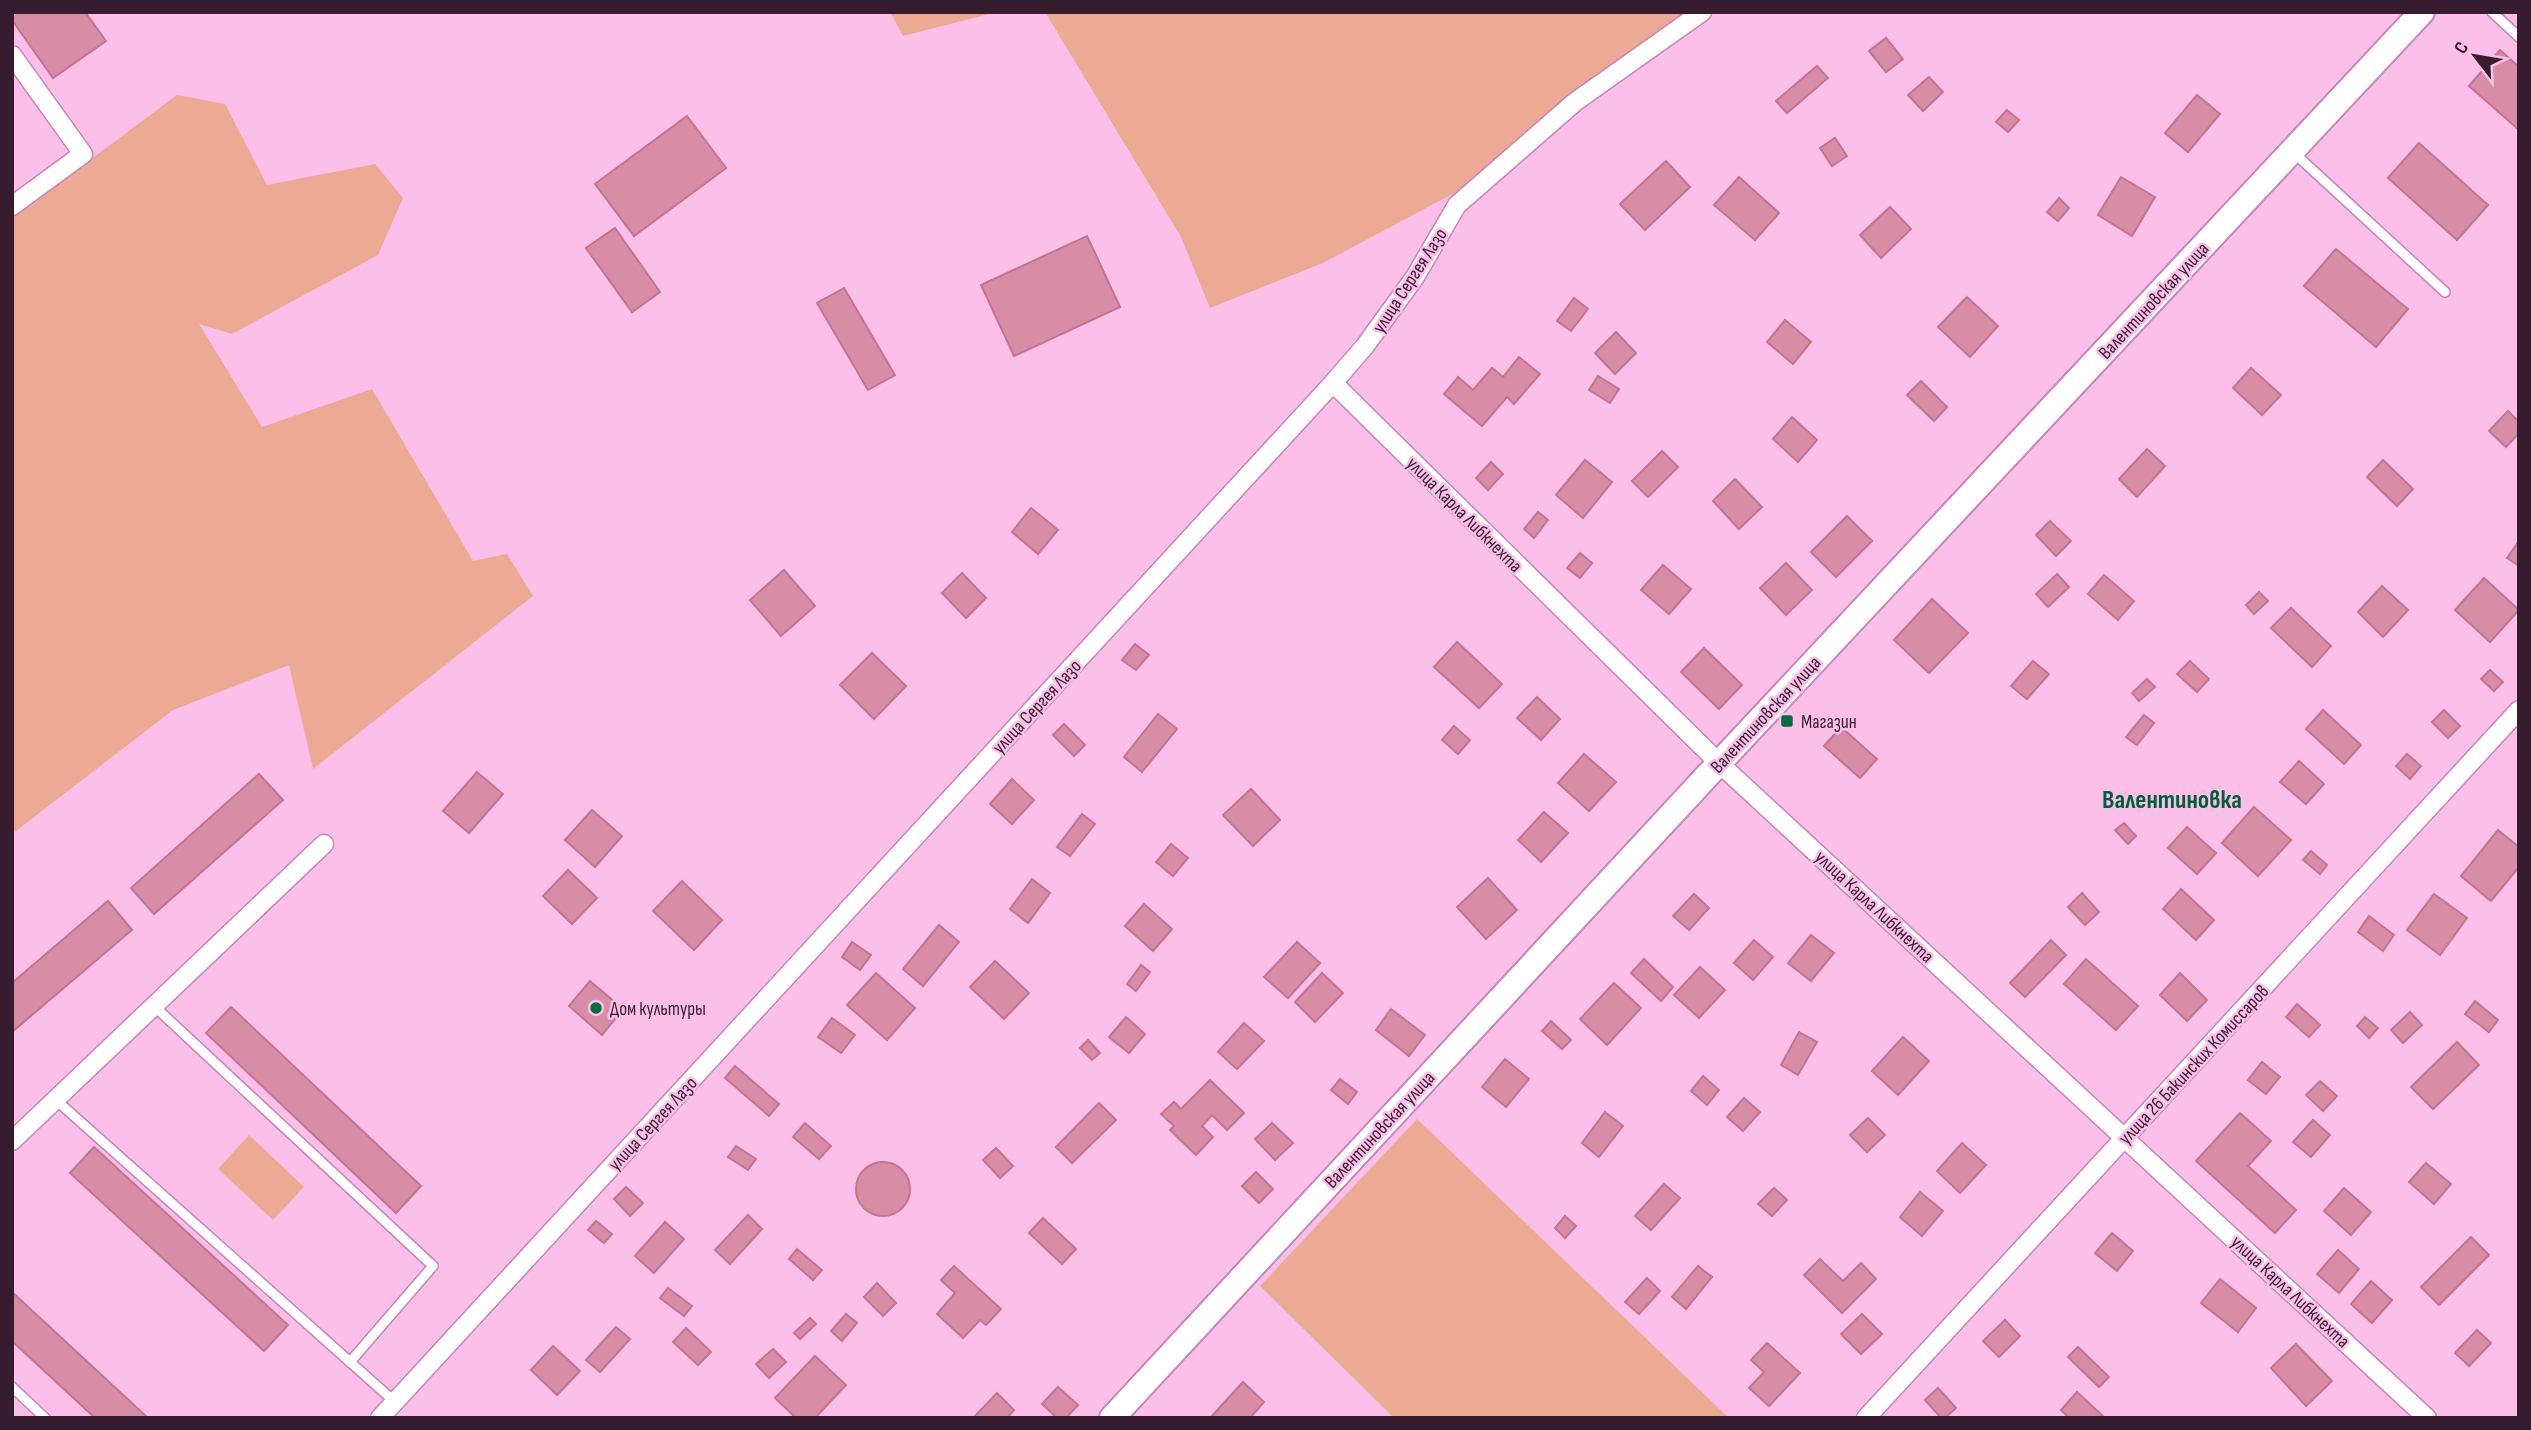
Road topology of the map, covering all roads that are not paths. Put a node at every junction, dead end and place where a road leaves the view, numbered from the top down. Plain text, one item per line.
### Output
1 (1702, 12) edge
2 (2422, 12) edge
3 (2492, 12) edge
4 (2519, 37) edge
5 (12, 55) edge
6 (2292, 151) junction
7 (12, 206) edge
8 (2445, 292) dead end
9 (1333, 383) junction
10 (2519, 710) edge
11 (1719, 763) junction
12 (324, 844) dead end
13 (154, 1006) junction
14 (56, 1100) junction
15 (2126, 1137) junction
16 (12, 1141) edge
17 (350, 1362) junction
18 (12, 1387) edge
19 (395, 1402) junction
20 (45, 1418) edge
21 (380, 1418) edge
22 (1112, 1418) edge
23 (1866, 1418) edge
24 (2427, 1418) edge

1 - 9 street, улица Сергея Лазо
2 - 6 main road, Валентиновская улица
3 - 4 lane
5 - 7 street
6 - 8 lane
6 - 11 main road, Валентиновская улица
9 - 11 street, улица Карла Либкнехта
9 - 19 street, улица Сергея Лазо
10 - 15 street, улица 26 Бакинских Комиссаров
11 - 15 street, улица Карла Либкнехта
11 - 22 main road, Валентиновская улица
12 - 13 street
13 - 14 street
13 - 17 lane
14 - 16 street
14 - 17 lane
15 - 23 street, улица 26 Бакинских Комиссаров
15 - 24 street, улица Карла Либкнехта
17 - 19 lane
18 - 20 lane
19 - 21 street, улица Сергея Лазо

